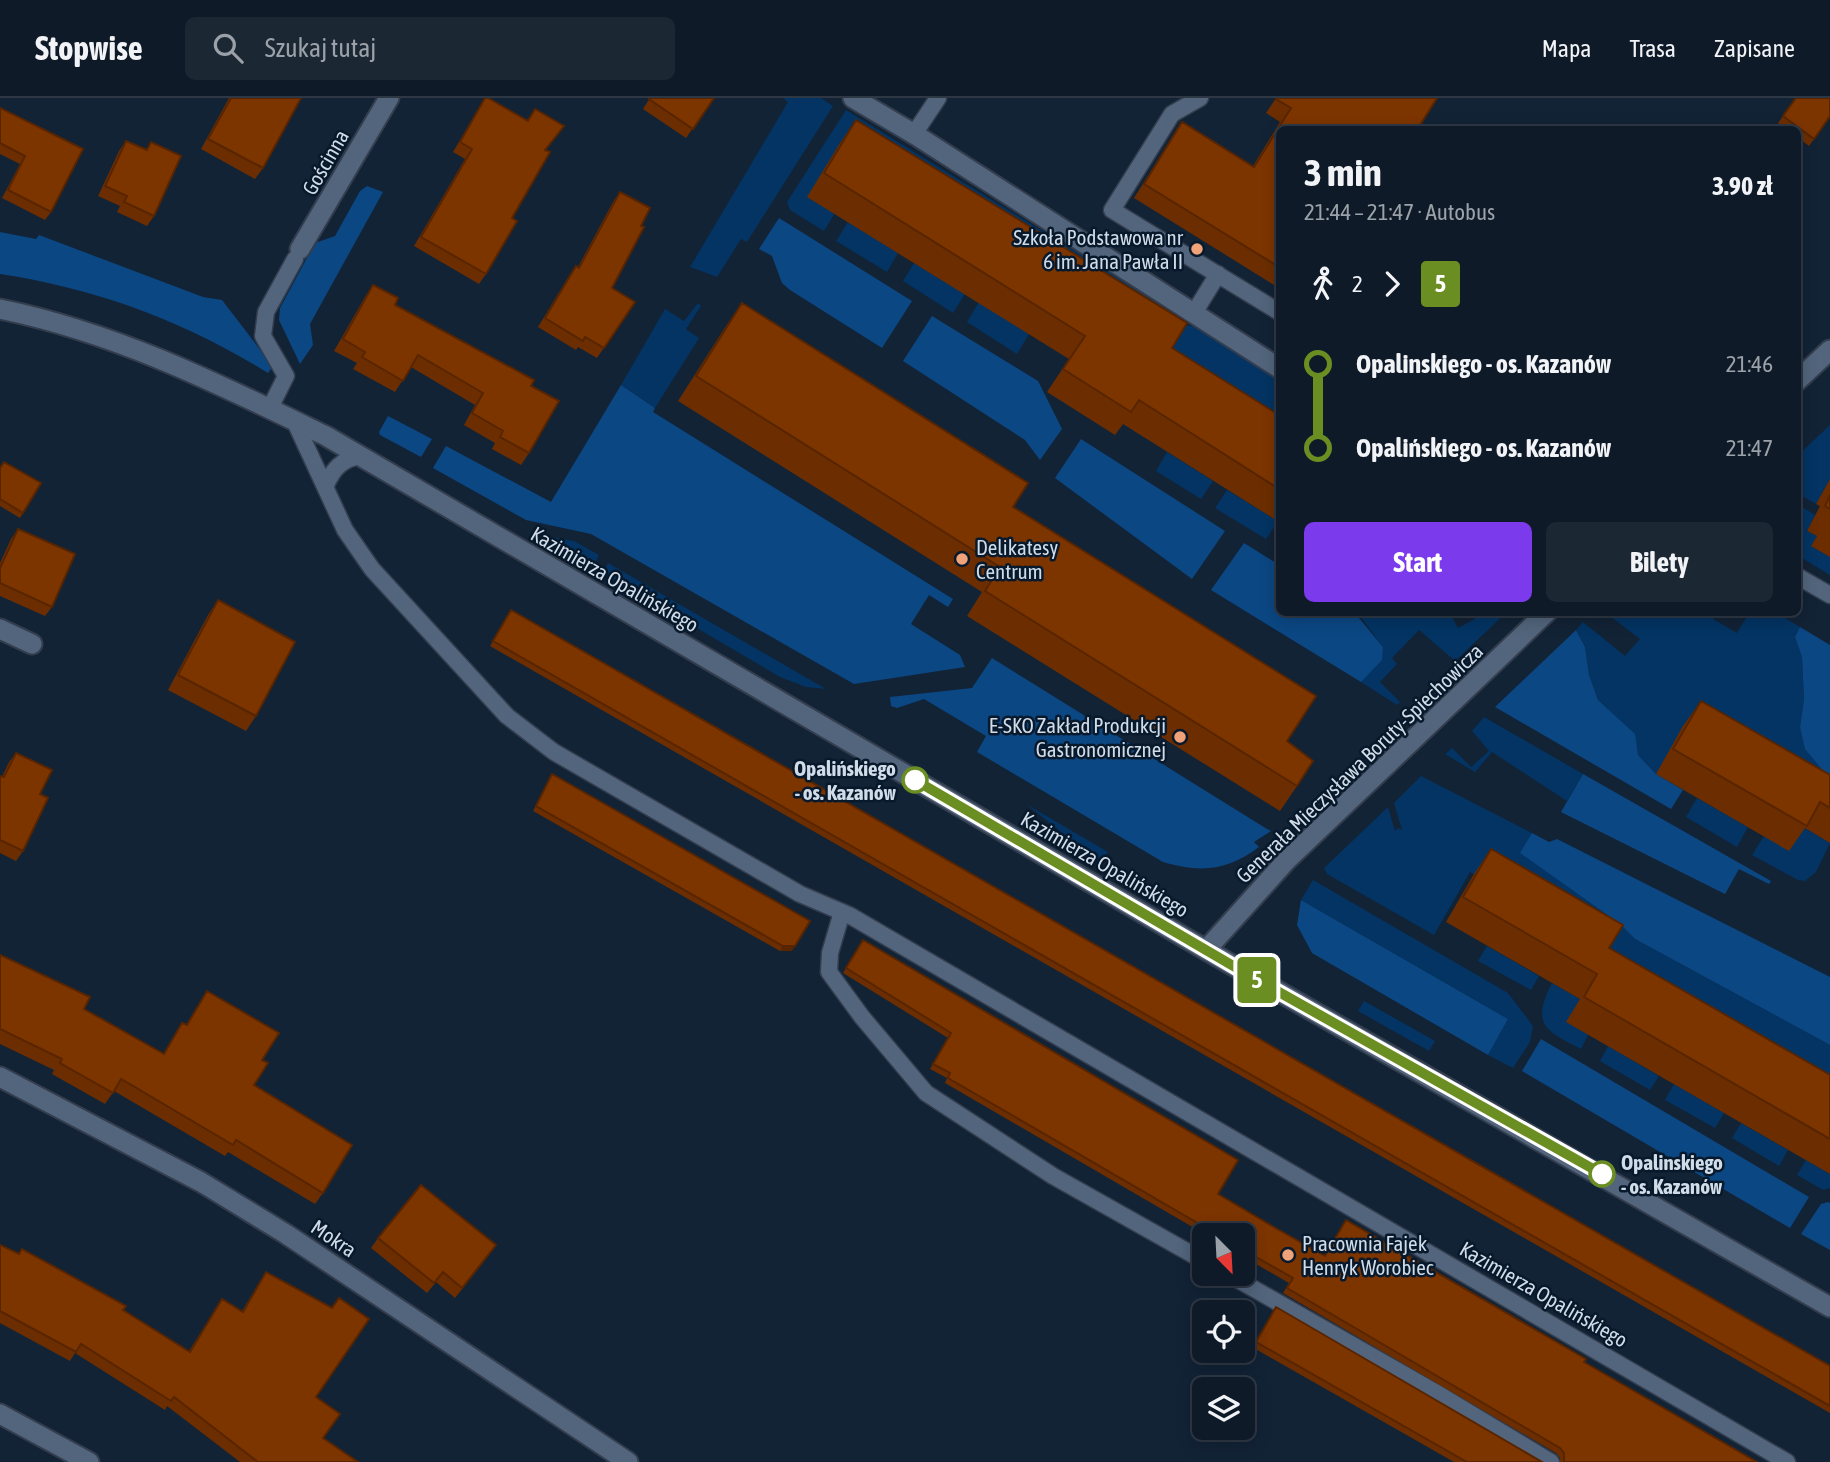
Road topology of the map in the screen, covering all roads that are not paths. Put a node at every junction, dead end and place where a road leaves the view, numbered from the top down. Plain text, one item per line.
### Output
1 (389, 98) edge
2 (853, 98) edge
3 (938, 98) edge
4 (1200, 98) edge
5 (914, 134) junction
6 (298, 254) joint
7 (1218, 274) junction
8 (0, 309) edge
9 (1276, 310) edge
10 (1194, 313) junction
11 (1830, 350) edge
12 (1276, 366) edge
13 (1801, 377) edge
14 (270, 408) junction
15 (294, 420) junction
16 (359, 456) junction
17 (326, 485) junction
18 (1801, 578) edge
19 (1830, 596) edge
20 (1543, 616) edge
21 (0, 629) edge
22 (32, 644) dead end
23 (842, 912) junction
24 (1206, 950) junction
25 (0, 1077) edge
26 (1192, 1254) edge
27 (1249, 1286) edge
28 (1830, 1307) edge
29 (0, 1414) edge
30 (89, 1462) edge
31 (628, 1462) edge
32 (1551, 1462) edge
33 (1787, 1462) edge

1 - 6 street, Gościnna
2 - 5 street
3 - 5 lane
4 - 7 lane
5 - 10 street
6 - 14 lane, Gościnna
7 - 9 lane
7 - 10 lane
8 - 14 street, Kazimierza Opalińskiego
10 - 12 street
11 - 13 street
14 - 15 street, Kazimierza Opalińskiego
15 - 16 street, Kazimierza Opalińskiego
15 - 17 lane, Kazimierza Opalińskiego
16 - 17 lane
16 - 24 street, Kazimierza Opalińskiego
17 - 23 lane, Kazimierza Opalińskiego
18 - 19 lane
20 - 24 street, Generała Mieczysława Boruty-Spiechowicza
21 - 22 street
23 - 26 lane
23 - 33 lane, Kazimierza Opalińskiego
24 - 28 street, Kazimierza Opalińskiego
25 - 31 street, Mokra
27 - 32 lane
29 - 30 street

